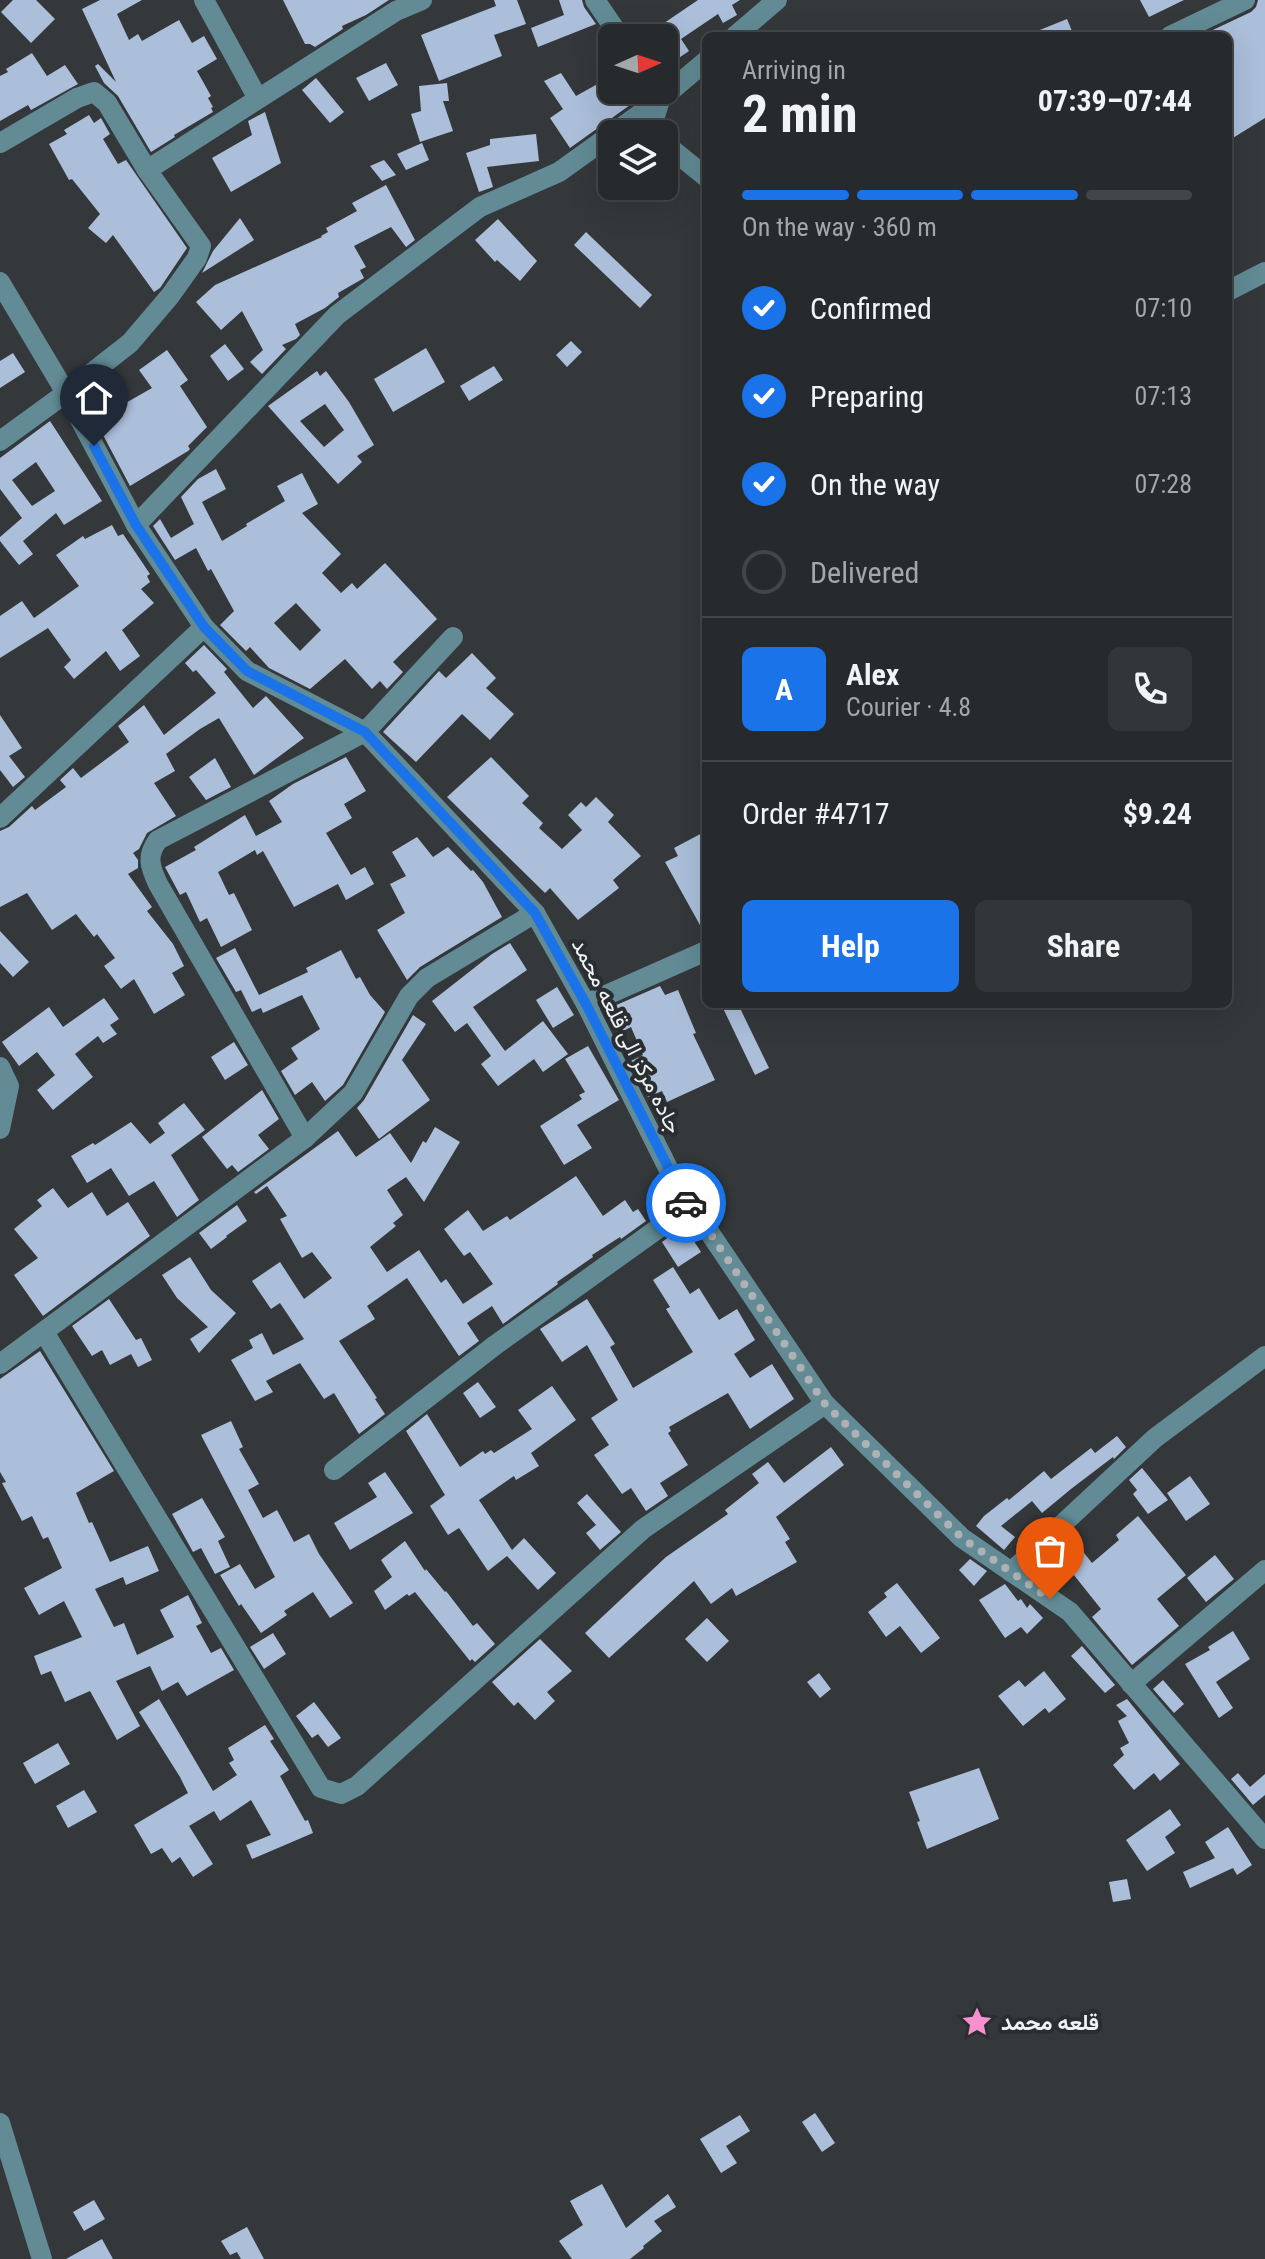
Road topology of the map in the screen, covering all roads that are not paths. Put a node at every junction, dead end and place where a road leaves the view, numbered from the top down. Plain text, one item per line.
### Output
1 (204, 0) edge
2 (422, 0) edge
3 (595, 0) edge
4 (777, 0) edge
5 (1245, 0) edge
6 (611, 24) edge
7 (740, 32) edge
8 (1178, 32) edge
9 (702, 64) edge
10 (678, 81) edge
11 (257, 97) junction
12 (647, 104) edge
13 (628, 120) edge
14 (0, 143) edge
15 (598, 144) edge
16 (678, 154) edge
17 (147, 170) junction
18 (702, 174) edge
19 (1265, 272) edge
20 (0, 282) edge
21 (1232, 289) edge
22 (66, 393) junction
23 (0, 441) edge
24 (136, 525) junction
25 (204, 627) junction
26 (453, 637) dead end
27 (365, 732) junction
28 (0, 818) edge
29 (535, 913) junction
30 (702, 953) edge
31 (586, 1004) junction
32 (0, 1067) edge
33 (0, 1129) edge
34 (305, 1138) junction
35 (691, 1205) junction
36 (44, 1332) junction
37 (1265, 1356) edge
38 (0, 1364) edge
39 (825, 1404) junction
40 (334, 1470) dead end
41 (1265, 1570) edge
42 (1011, 1572) junction
43 (1131, 1684) junction
44 (1265, 1839) edge
45 (0, 2123) edge
46 (42, 2259) edge

1 - 11 street
2 - 11 street
3 - 6 street
4 - 7 street
5 - 8 street
9 - 10 street
11 - 17 street
12 - 13 street
14 - 17 street
15 - 24 street
16 - 18 street
17 - 22 street
19 - 21 street
20 - 22 street, جاده مرکز الی قلعه محمد
22 - 23 street
22 - 24 street, جاده مرکز الی قلعه محمد
24 - 25 street, جاده مرکز الی قلعه محمد
25 - 27 street, جاده مرکز الی قلعه محمد
25 - 28 street
26 - 27 street
27 - 29 street, جاده مرکز الی قلعه محمد
27 - 34 street
29 - 31 street, جاده مرکز الی قلعه محمد
29 - 34 street
30 - 31 street
31 - 35 street, جاده مرکز الی قلعه محمد
32 - 33 street
34 - 36 street
35 - 39 street, جاده مرکز الی قلعه محمد
35 - 40 street
36 - 38 street
36 - 39 street
37 - 42 street
39 - 42 street, جاده مرکز الی قلعه محمد
41 - 43 street
42 - 43 street, جاده مرکز الی قلعه محمد
43 - 44 street, جاده مرکز الی قلعه محمد
45 - 46 street

